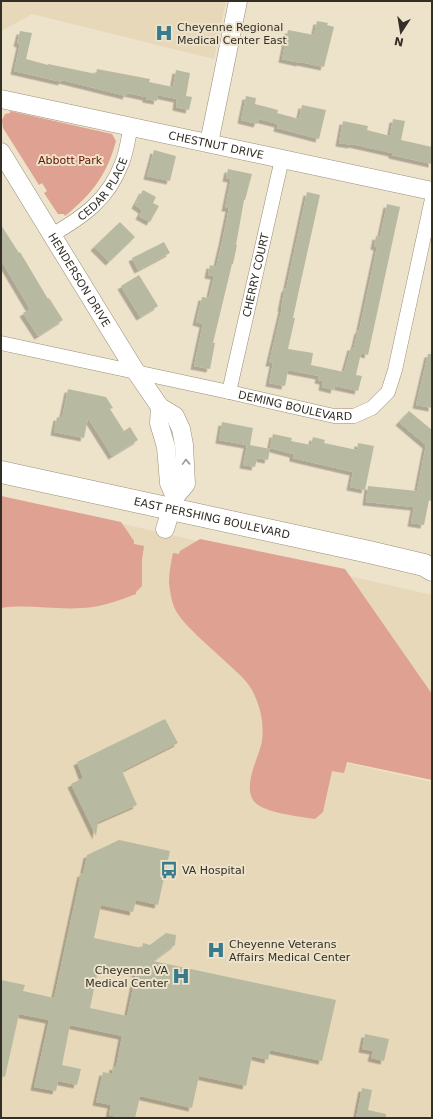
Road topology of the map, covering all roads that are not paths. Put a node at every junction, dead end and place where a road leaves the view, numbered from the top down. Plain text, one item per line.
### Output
1 (238, 1) edge
2 (1, 98) edge
3 (131, 126) junction
4 (209, 143) junction
5 (1, 152) edge
6 (282, 159) junction
7 (432, 191) edge
8 (432, 199) edge
9 (52, 234) junction
10 (1, 343) edge
11 (136, 372) junction
12 (229, 392) junction
13 (1, 472) edge
14 (170, 512) junction
15 (429, 566) edge

1 - 4 street
2 - 3 street, CHESTNUT DRIVE
3 - 4 street, CHESTNUT DRIVE
3 - 9 street, CEDAR PLACE
4 - 6 street, CHESTNUT DRIVE
5 - 9 street, HENDERSON DRIVE
6 - 7 street, CHESTNUT DRIVE
6 - 12 street, CHERRY COURT
8 - 12 street, DEMING BOULEVARD
9 - 11 street, HENDERSON DRIVE
10 - 11 street, DEMING BOULEVARD
11 - 12 street, DEMING BOULEVARD
11 - 14 street, HENDERSON DRIVE
13 - 14 main road, EAST PERSHING BOULEVARD
14 - 15 main road, EAST PERSHING BOULEVARD

